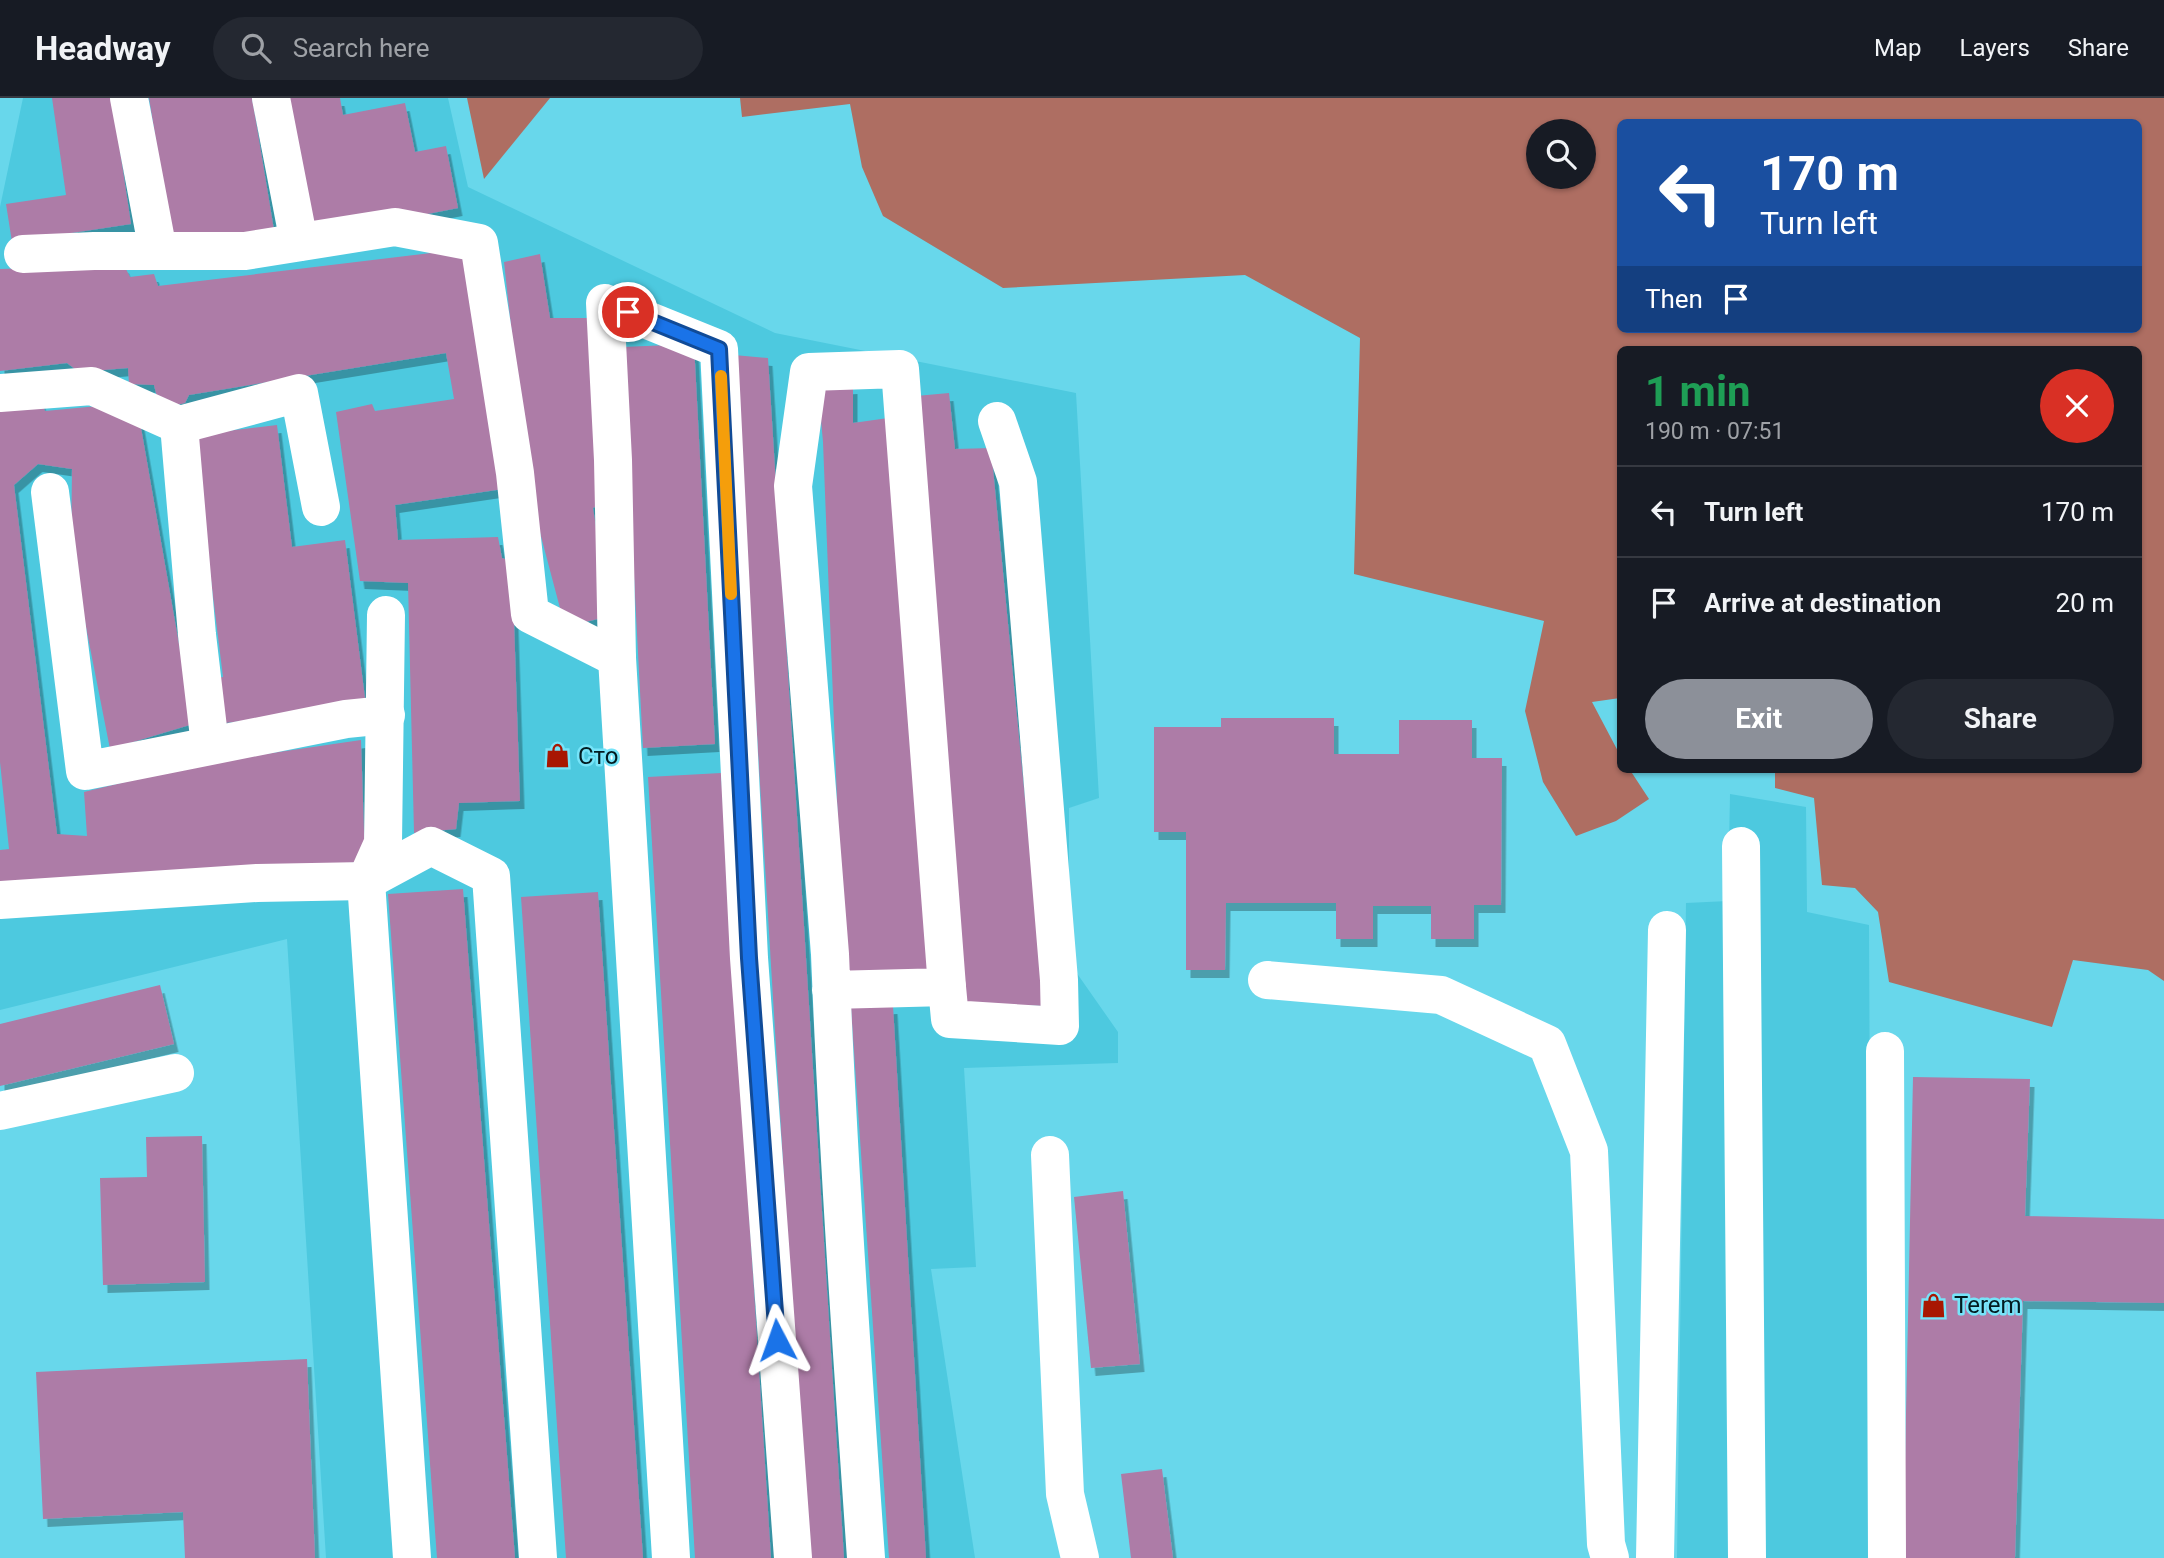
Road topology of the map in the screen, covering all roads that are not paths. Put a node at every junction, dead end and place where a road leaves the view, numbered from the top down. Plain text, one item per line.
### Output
1 (129, 98) edge
2 (271, 98) edge
3 (299, 242) junction
4 (158, 251) junction
5 (23, 254) dead end
6 (0, 393) edge
7 (997, 421) dead end
8 (179, 425) junction
9 (50, 492) dead end
10 (321, 507) dead end
11 (386, 615) dead end
12 (618, 658) junction
13 (386, 715) junction
14 (210, 745) junction
15 (1741, 846) dead end
16 (366, 881) junction
17 (0, 900) edge
18 (1667, 930) dead end
19 (1267, 980) dead end
20 (947, 987) junction
21 (831, 990) junction
22 (1885, 1051) dead end
23 (176, 1073) dead end
24 (0, 1111) edge
25 (1049, 1155) dead end
26 (412, 1558) edge
27 (538, 1558) edge
28 (671, 1558) edge
29 (793, 1558) edge
30 (866, 1558) edge
31 (1080, 1558) edge
32 (1610, 1558) edge
33 (1655, 1558) edge
34 (1747, 1558) edge
35 (1887, 1558) edge

1 - 4 lane
2 - 3 lane
3 - 4 lane
3 - 12 lane
4 - 5 lane
6 - 8 lane
7 - 20 lane
8 - 10 lane
8 - 14 lane
9 - 14 lane
11 - 13 lane
12 - 28 lane
12 - 29 lane
13 - 14 lane
13 - 16 lane
15 - 34 lane
16 - 17 lane
16 - 26 lane
16 - 27 lane
18 - 33 lane
19 - 32 lane
20 - 21 lane
20 - 21 lane
21 - 30 lane
22 - 35 lane
23 - 24 lane
25 - 31 lane

